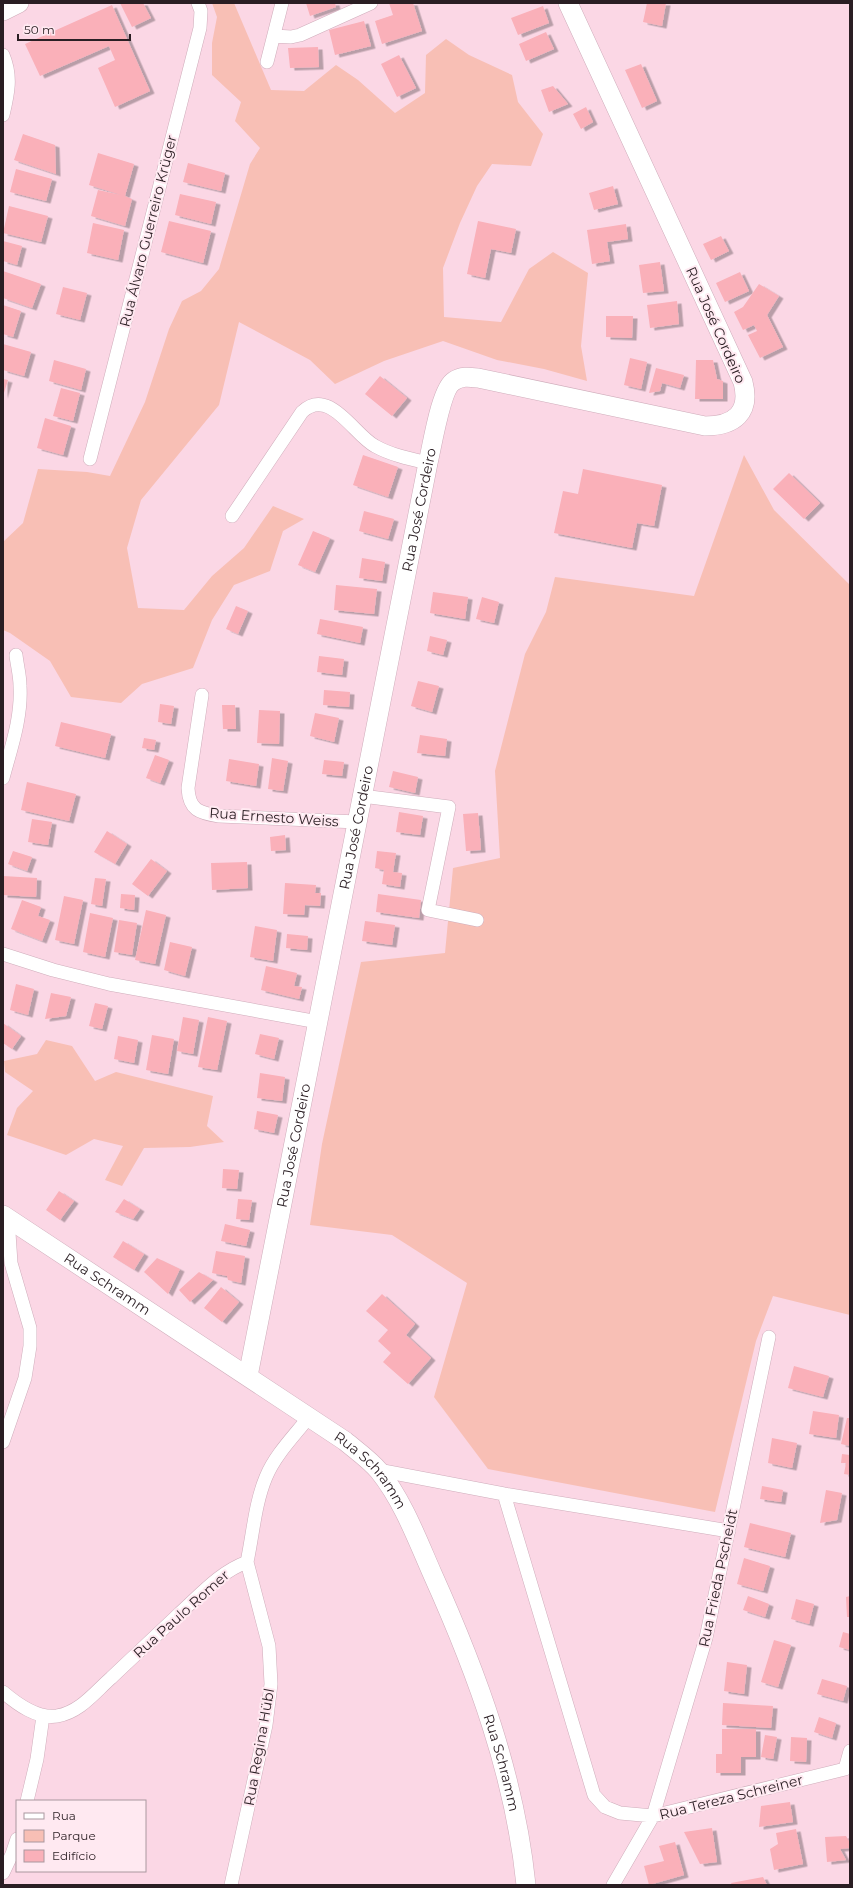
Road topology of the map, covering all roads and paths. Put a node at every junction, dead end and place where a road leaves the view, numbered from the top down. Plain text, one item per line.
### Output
1 (19, 3) edge
2 (198, 3) edge
3 (282, 3) edge
4 (371, 3) edge
5 (568, 3) edge
6 (3, 11) edge
7 (274, 36) junction
8 (3, 55) edge
9 (268, 62) dead end
10 (3, 115) edge
11 (90, 459) dead end
12 (428, 463) junction
13 (232, 516) dead end
14 (16, 655) dead end
15 (202, 695) dead end
16 (3, 778) edge
17 (362, 796) junction
18 (357, 822) junction
19 (477, 920) dead end
20 (3, 954) edge
21 (318, 1022) junction
22 (5, 1216) edge
23 (769, 1337) dead end
24 (248, 1376) junction
25 (309, 1417) junction
26 (3, 1442) edge
27 (378, 1470) junction
28 (504, 1494) junction
29 (729, 1531) junction
30 (247, 1562) junction
31 (3, 1692) edge
32 (43, 1716) junction
33 (850, 1751) edge
34 (27, 1800) edge
35 (653, 1816) junction
36 (16, 1842) edge
37 (3, 1873) edge
38 (231, 1885) edge
39 (526, 1885) edge
40 (613, 1885) edge

1 - 6 street
2 - 11 street, Rua Álvaro Guerreiro Krüger
3 - 7 street
4 - 7 street
5 - 12 street, Rua José Cordeiro
7 - 9 street
8 - 10 street
12 - 13 street
12 - 17 street, Rua José Cordeiro
14 - 16 street
15 - 18 street, Rua Ernesto Weiss
17 - 18 street, Rua José Cordeiro
17 - 19 street
18 - 21 street, Rua José Cordeiro
20 - 21 street
21 - 24 street, Rua José Cordeiro
22 - 24 street, Rua Schramm
22 - 26 street
23 - 29 street, Rua Frieda Pscheidt
24 - 25 street, Rua Schramm
25 - 27 street, Rua Schramm
25 - 30 street
27 - 28 street
27 - 39 street, Rua Schramm
28 - 29 street
28 - 35 street
29 - 35 street, Rua Frieda Pscheidt
30 - 32 street, Rua Paulo Romer
30 - 38 street, Rua Regina Hübl
31 - 32 street
32 - 34 street
33 - 35 street, Rua Tereza Schreiner
35 - 40 street, Rua Tereza Schreiner
36 - 37 street

